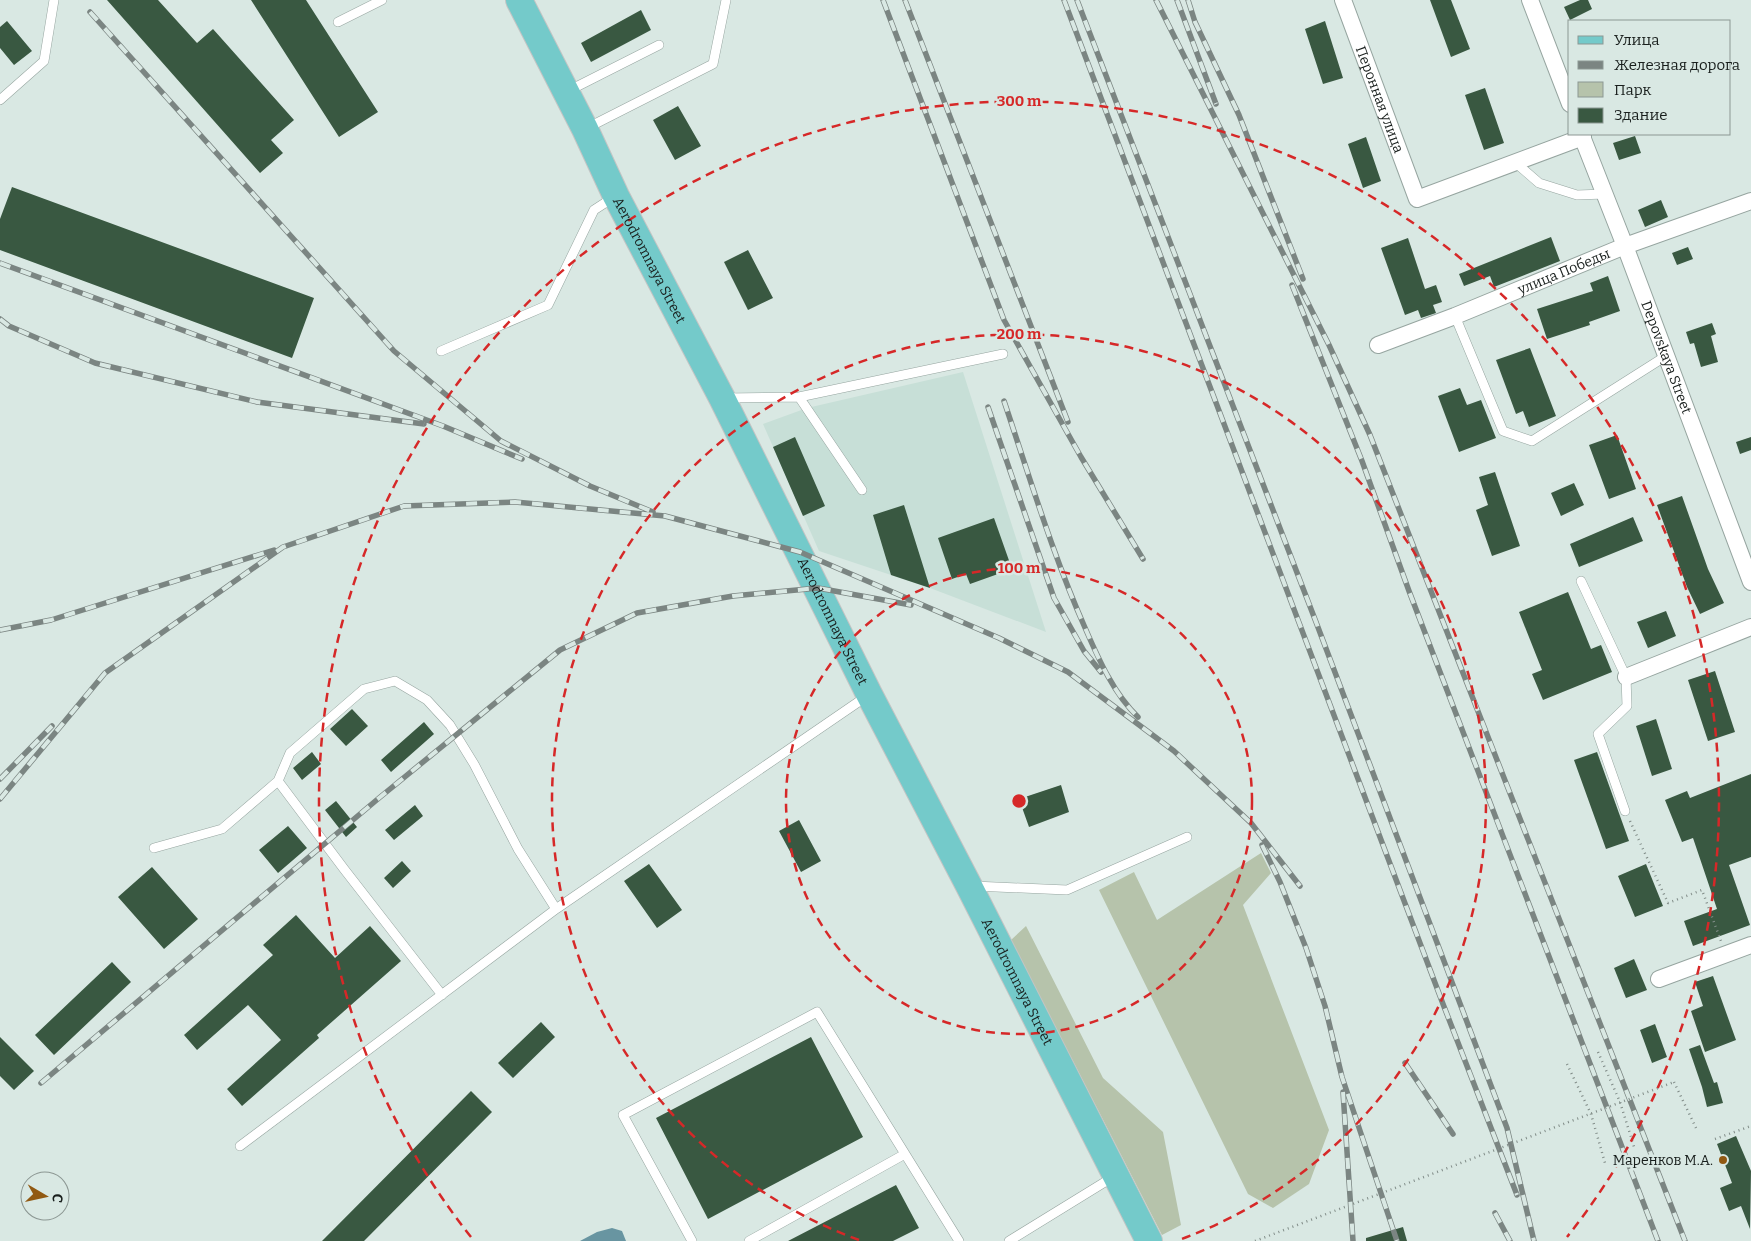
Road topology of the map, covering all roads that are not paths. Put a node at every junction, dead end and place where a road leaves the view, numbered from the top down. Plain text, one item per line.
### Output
1 (54, 0) edge
2 (382, 0) edge
3 (519, 0) edge
4 (726, 0) edge
5 (1343, 0) edge
6 (1530, 0) edge
7 (338, 22) dead end
8 (659, 45) dead end
9 (565, 93) junction
10 (1568, 99) edge
11 (0, 100) edge
12 (585, 129) junction
13 (1582, 135) edge
14 (1516, 163) junction
15 (1605, 194) junction
16 (616, 196) junction
17 (1751, 202) edge
18 (1625, 246) junction
19 (1455, 316) junction
20 (1378, 344) dead end
21 (441, 351) dead end
22 (1003, 354) dead end
23 (1666, 356) junction
24 (799, 397) junction
25 (722, 398) junction
26 (862, 490) dead end
27 (1581, 581) dead end
28 (1751, 582) edge
29 (1751, 627) edge
30 (1626, 677) junction
31 (869, 694) junction
32 (278, 780) junction
33 (1625, 811) road end
34 (1187, 837) dead end
35 (154, 848) dead end
36 (969, 886) junction
37 (556, 909) junction
38 (1751, 945) edge
39 (1659, 979) dead end
40 (442, 995) junction
41 (240, 1146) dead end
42 (905, 1154) junction
43 (1116, 1176) junction
44 (692, 1241) edge
45 (749, 1241) edge
46 (959, 1241) edge
47 (1009, 1241) edge
48 (1149, 1241) edge

1 - 11 lane
2 - 7 lane
3 - 9 main road, Aerodromnaya Street
4 - 12 lane
5 - 14 street, Перонная улица
6 - 10 street
8 - 9 lane
9 - 12 main road, Aerodromnaya Street
12 - 16 main road, Aerodromnaya Street
13 - 14 street
13 - 15 street, Depovskaya Street
14 - 15 lane
15 - 18 street, Depovskaya Street
16 - 21 lane
16 - 25 main road, Aerodromnaya Street
17 - 18 street, улица Победы
18 - 19 street, улица Победы
18 - 23 street, Depovskaya Street
19 - 20 street, улица Победы
19 - 23 lane
22 - 24 lane
23 - 28 street, Depovskaya Street
24 - 25 lane
24 - 26 lane
25 - 31 main road, Aerodromnaya Street
27 - 30 lane
29 - 30 street
30 - 33 lane
31 - 36 main road, Aerodromnaya Street
31 - 37 lane
32 - 35 lane
32 - 37 lane
32 - 40 lane
34 - 36 lane
36 - 43 main road, Aerodromnaya Street
37 - 40 lane
38 - 39 street
40 - 41 lane
42 - 44 lane
42 - 45 lane
42 - 46 lane
43 - 47 lane
43 - 48 main road, Aerodromnaya Street

